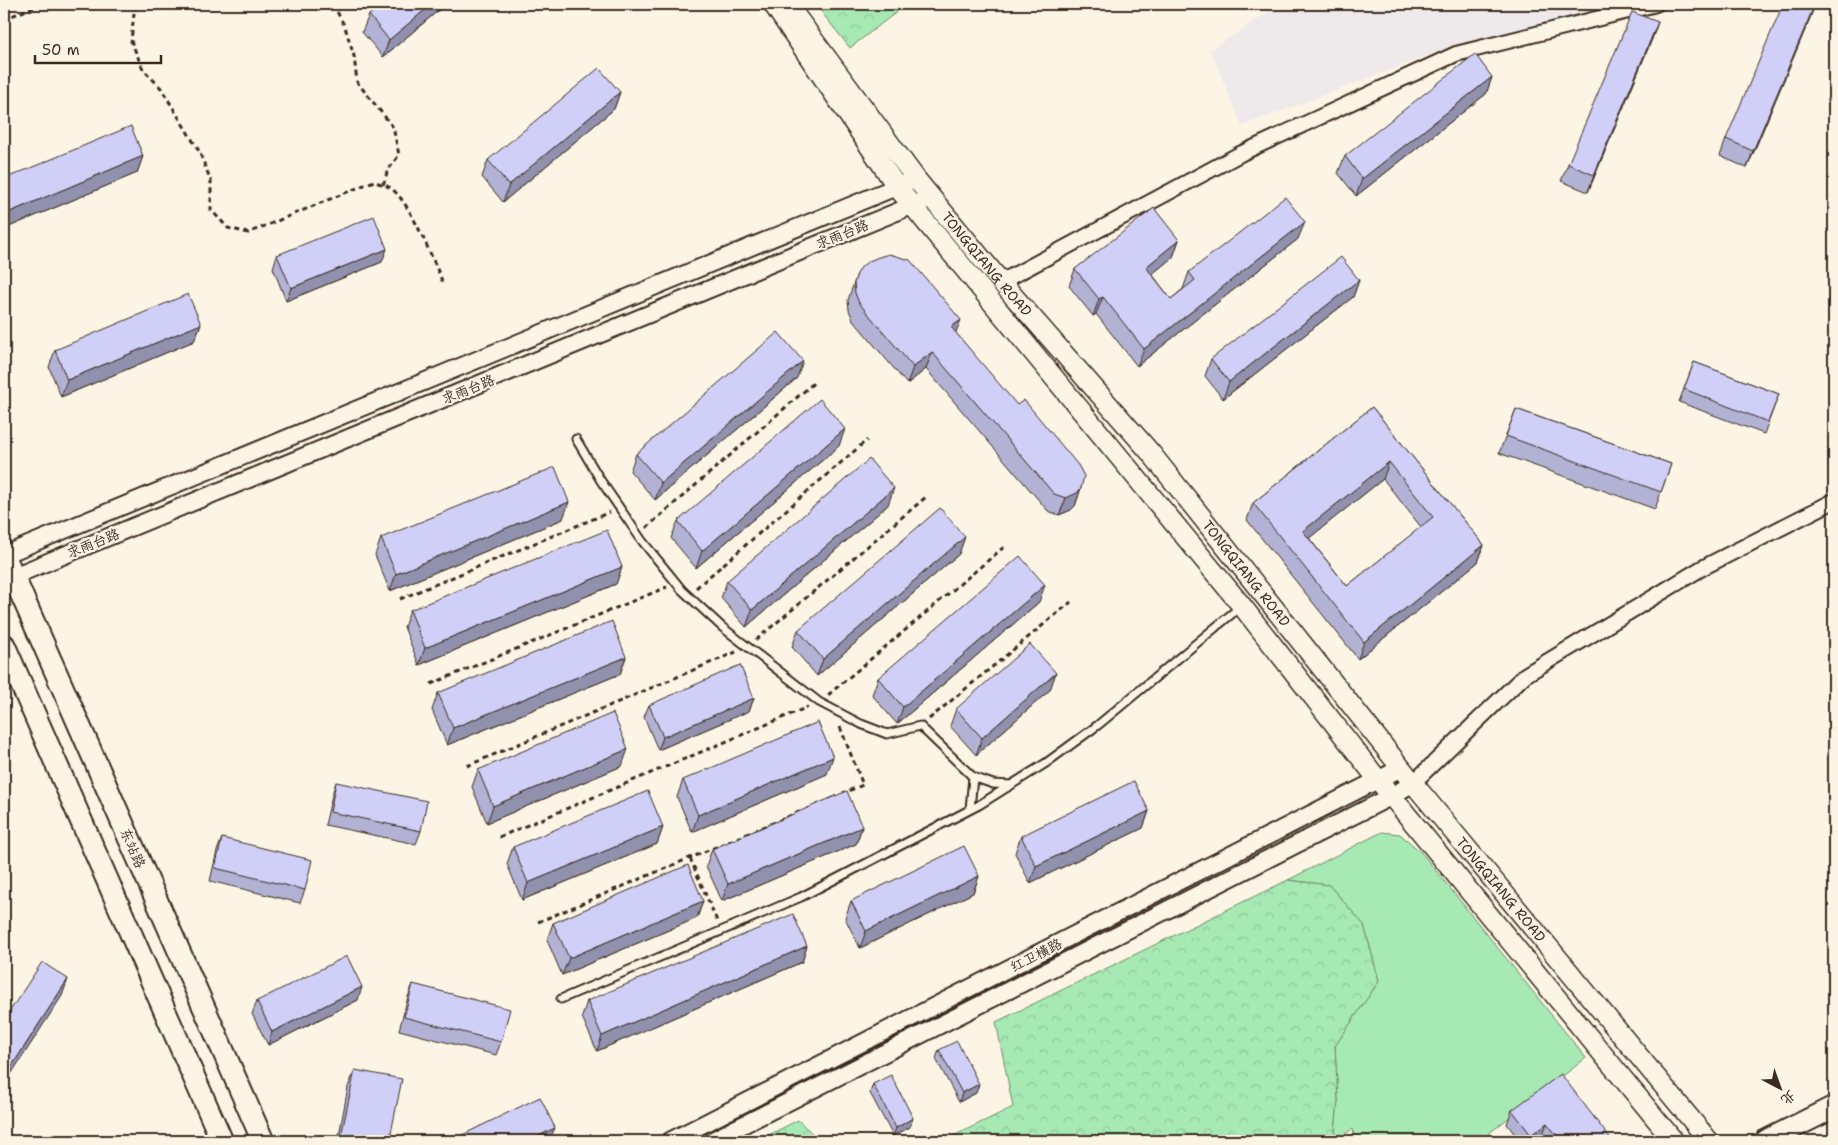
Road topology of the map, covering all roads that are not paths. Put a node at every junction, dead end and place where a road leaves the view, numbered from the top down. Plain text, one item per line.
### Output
1 (774, 4) edge
2 (787, 4) edge
3 (1656, 4) edge
4 (916, 179) junction
5 (897, 187) junction
6 (932, 197) junction
7 (912, 206) junction
8 (1000, 282) junction
9 (576, 439) dead end
10 (1834, 501) edge
11 (4, 555) edge
12 (8, 578) edge
13 (1242, 606) junction
14 (4, 645) edge
15 (1401, 768) junction
16 (973, 777) junction
17 (1379, 781) junction
18 (1413, 783) junction
19 (1011, 785) junction
20 (1392, 796) junction
21 (970, 810) junction
22 (561, 1000) dead end
23 (1834, 1107) edge
24 (222, 1141) edge
25 (263, 1141) edge
26 (670, 1141) edge
27 (711, 1141) edge
28 (1674, 1141) edge
29 (1709, 1141) edge
30 (1766, 1141) edge

1 - 5 main road, TONGQIANG ROAD
2 - 4 main road, TONGQIANG ROAD
3 - 8 street
4 - 5 street, 求雨台路
4 - 6 main road, TONGQIANG ROAD
5 - 7 main road, TONGQIANG ROAD
5 - 11 street, 求雨台路
6 - 7 street, 求雨台路
6 - 8 main road, TONGQIANG ROAD
7 - 12 street, 求雨台路
7 - 13 main road, TONGQIANG ROAD
8 - 15 main road, TONGQIANG ROAD
9 - 16 lane
10 - 18 street
11 - 12 main road, 东站路
12 - 25 main road, 东站路
13 - 17 main road, TONGQIANG ROAD
13 - 19 lane
14 - 24 main road
15 - 17 street, 红卫横路
15 - 18 main road, TONGQIANG ROAD
16 - 19 lane
16 - 21 lane
17 - 20 main road, TONGQIANG ROAD
17 - 26 street, 红卫横路
18 - 20 street, 红卫横路
18 - 29 main road, TONGQIANG ROAD
19 - 21 lane
20 - 27 street, 红卫横路
20 - 28 main road, TONGQIANG ROAD
21 - 22 lane
23 - 30 main road

